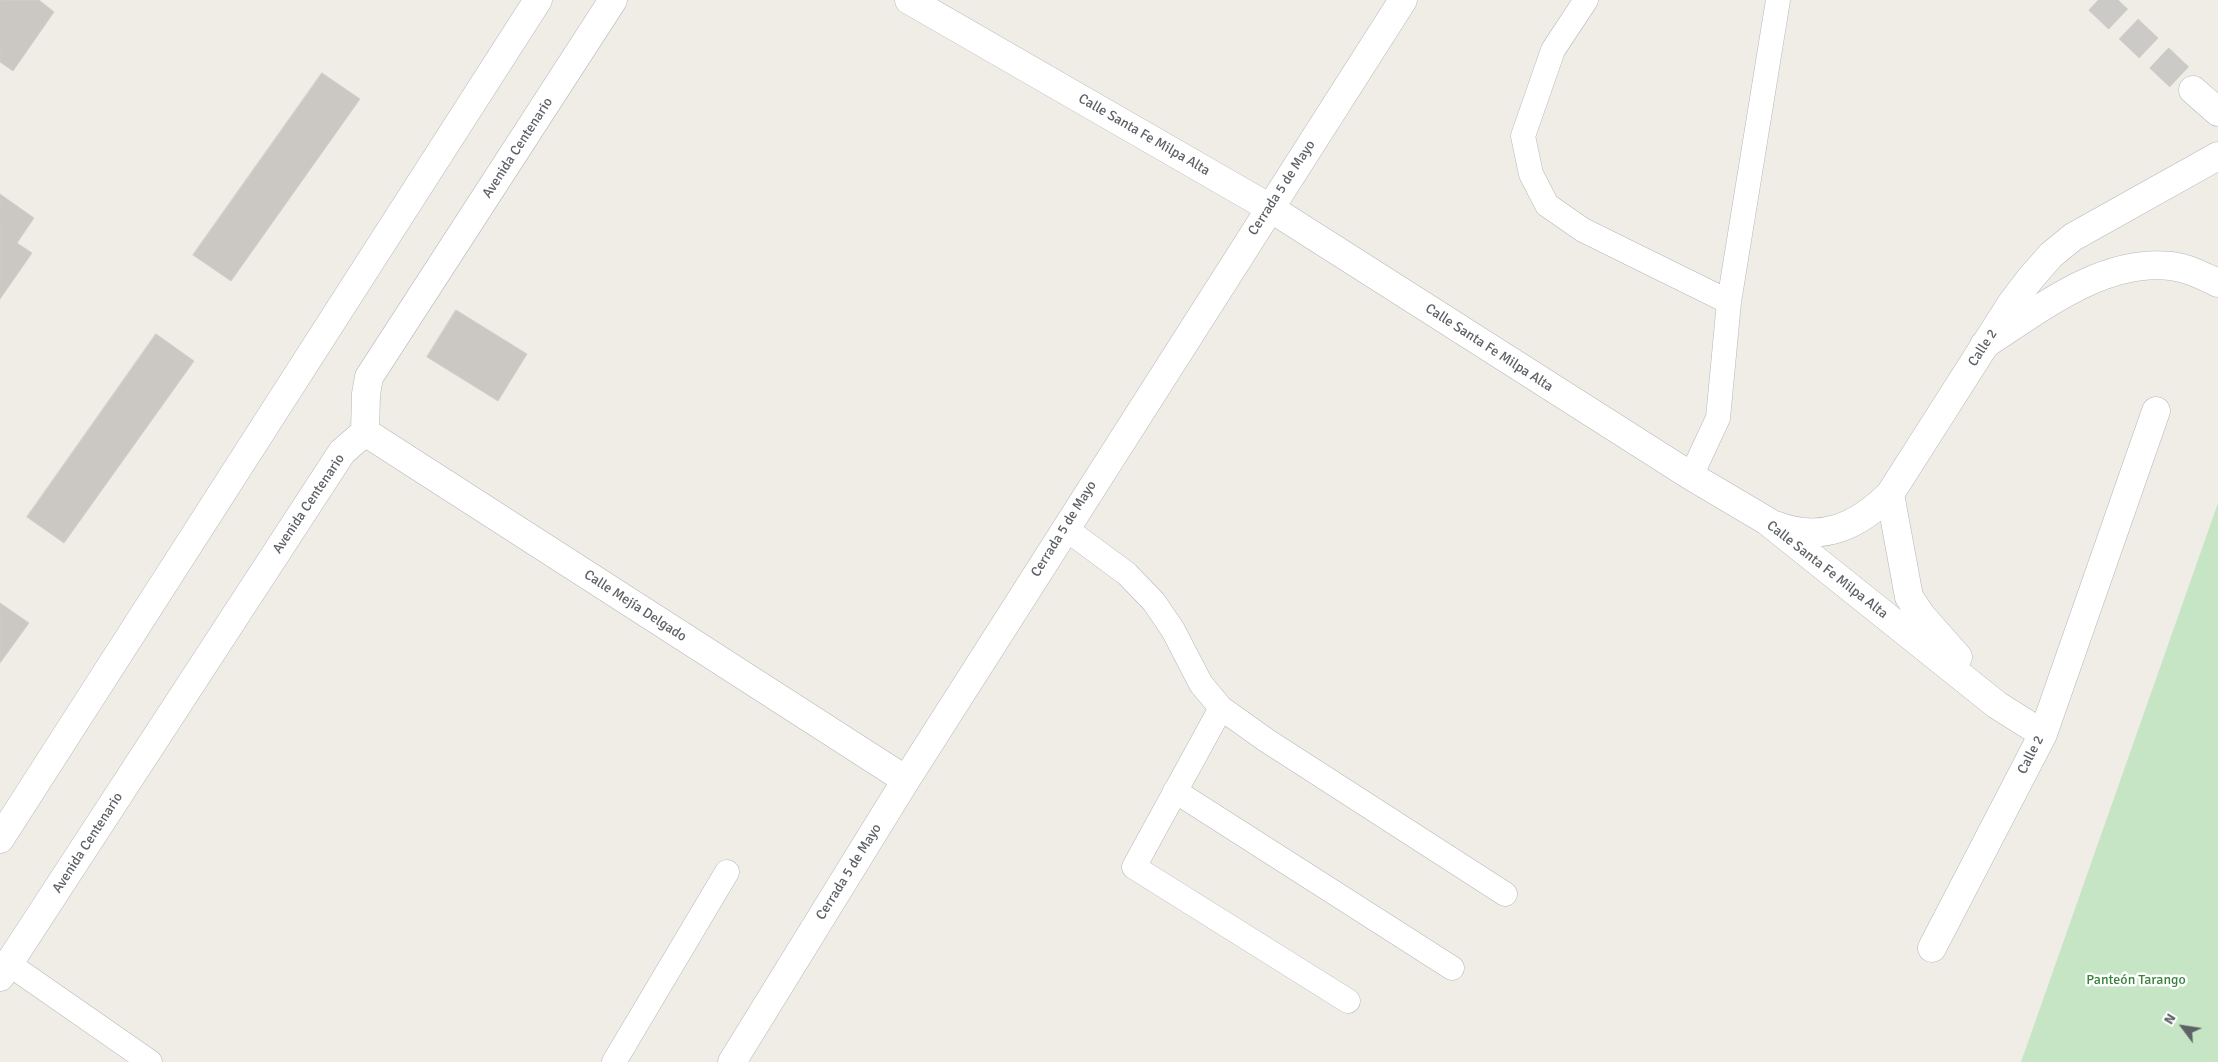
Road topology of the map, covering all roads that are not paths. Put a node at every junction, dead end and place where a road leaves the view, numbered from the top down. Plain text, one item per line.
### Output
1 (538, 0) edge
2 (613, 0) edge
3 (909, 0) edge
4 (1402, 0) edge
5 (1586, 0) edge
6 (1778, 0) edge
7 (2194, 90) tunnel mouth
8 (2218, 112) edge
9 (2218, 156) edge
10 (1270, 208) junction
11 (2218, 283) edge
12 (1729, 302) junction
13 (1984, 345) junction
14 (2156, 411) dead end
15 (365, 432) junction
16 (1691, 476) junction
17 (1890, 494) junction
18 (1767, 522) junction
19 (1065, 528) junction
20 (1997, 705) junction
21 (1221, 708) junction
22 (2042, 734) junction
23 (906, 780) junction
24 (1175, 791) junction
25 (0, 839) edge
26 (727, 872) dead end
27 (1505, 894) dead end
28 (1932, 948) dead end
29 (1452, 968) dead end
30 (4, 971) edge
31 (1348, 1001) dead end
32 (150, 1062) edge
33 (614, 1062) edge
34 (732, 1062) edge

1 - 25 main road
2 - 15 main road, Avenida Centenario
3 - 10 main road, Calle Santa Fe Milpa Alta
4 - 10 main road, Cerrada 5 de Mayo
5 - 12 lane
6 - 12 lane
7 - 8 main road
9 - 13 main road, Calle 2
10 - 16 main road, Calle Santa Fe Milpa Alta
10 - 19 main road, Cerrada 5 de Mayo
11 - 13 main road
12 - 16 lane
13 - 17 main road, Calle 2
14 - 22 main road, Calle 2
15 - 23 main road, Calle Mejía Delgado
15 - 30 main road, Avenida Centenario
16 - 18 main road, Calle Santa Fe Milpa Alta
17 - 18 main road, Calle 2
17 - 20 main road
18 - 20 main road, Calle Santa Fe Milpa Alta
19 - 21 lane
19 - 23 main road, Cerrada 5 de Mayo
20 - 22 main road, Calle Santa Fe Milpa Alta
21 - 24 lane
21 - 27 lane
22 - 28 main road, Calle 2
23 - 34 main road, Cerrada 5 de Mayo
24 - 29 lane
24 - 31 lane
26 - 33 lane
30 - 32 lane

